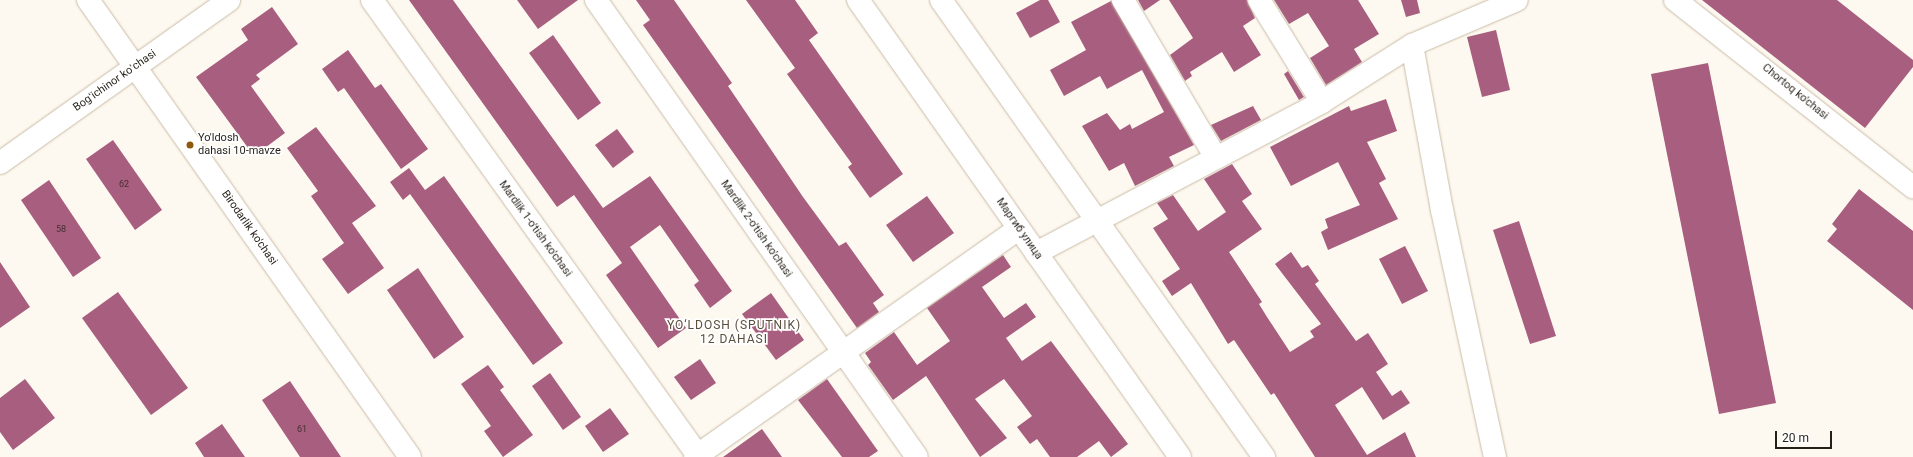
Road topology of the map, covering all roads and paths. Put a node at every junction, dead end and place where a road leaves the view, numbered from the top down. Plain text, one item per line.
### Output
1 (88, 0) edge
2 (229, 0) edge
3 (372, 0) edge
4 (596, 0) edge
5 (858, 0) edge
6 (941, 0) edge
7 (1123, 0) edge
8 (1260, 0) edge
9 (1517, 0) edge
10 (1675, 0) edge
11 (1412, 45) junction
12 (135, 67) junction
13 (1322, 102) junction
14 (1215, 156) junction
15 (0, 163) edge
16 (1913, 187) edge
17 (1098, 219) junction
18 (1018, 228) junction
19 (1036, 253) junction
20 (842, 351) junction
21 (404, 455) edge
22 (697, 456) edge
23 (917, 457) edge
24 (1180, 457) edge
25 (1264, 457) edge
26 (1495, 457) edge

1 - 12 street, Birodarlik ko'chasi
2 - 12 street, Bogʻichinor koʻchasi
3 - 22 street, Mardlik 1-o'tish ko'chasi
4 - 20 street, Mardlik 2-o'tish ko'chasi
5 - 18 street, Маргиб улица
6 - 17 street
7 - 14 street
8 - 13 street
9 - 11 street
10 - 16 street, Chortoq ko'chasi
11 - 13 street
11 - 26 street
12 - 15 street, Bogʻichinor koʻchasi
12 - 21 street, Birodarlik ko'chasi
13 - 14 street
14 - 17 street
17 - 19 street
17 - 25 street
18 - 19 street, Маргиб улица
18 - 20 street
19 - 24 street, Маргиб улица
20 - 22 street
20 - 23 street, Mardlik 2-o'tish ko'chasi

